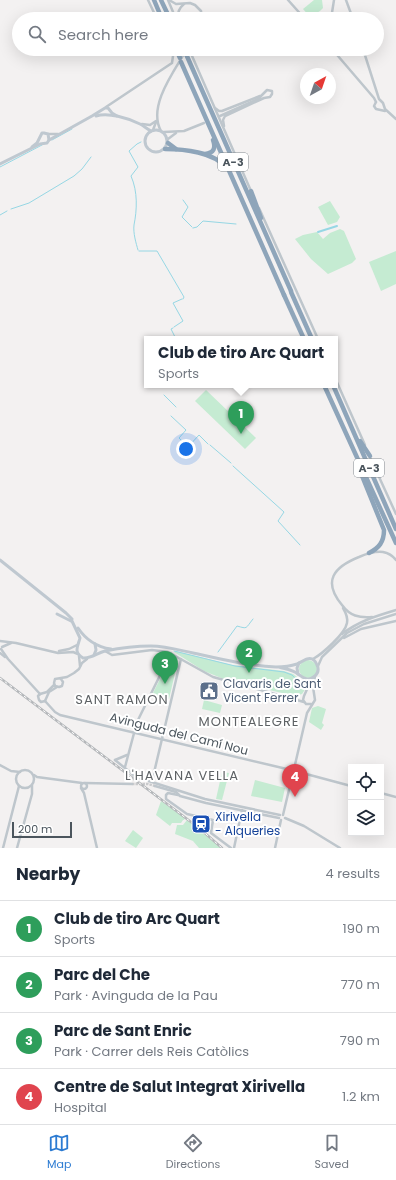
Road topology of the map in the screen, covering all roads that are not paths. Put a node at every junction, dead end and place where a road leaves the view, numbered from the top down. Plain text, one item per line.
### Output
1 (148, 0) edge
2 (154, 0) edge
3 (162, 0) edge
4 (169, 0) edge
5 (288, 0) edge
6 (334, 0) edge
7 (346, 0) edge
8 (188, 3) junction
9 (154, 12) edge
10 (159, 12) edge
11 (168, 12) edge
12 (174, 12) edge
13 (178, 12) edge
14 (201, 12) edge
15 (299, 12) edge
16 (332, 12) edge
17 (350, 12) edge
18 (173, 56) edge
19 (178, 56) edge
20 (183, 56) edge
21 (189, 56) edge
22 (189, 56) edge
23 (338, 56) edge
24 (365, 56) edge
25 (180, 62) junction
26 (264, 95) junction
27 (269, 97) junction
28 (380, 101) junction
29 (376, 102) junction
30 (215, 108) junction
31 (383, 109) junction
32 (106, 111) junction
33 (157, 113) junction
34 (220, 116) dead end
35 (396, 119) edge
36 (156, 121) junction
37 (135, 122) junction
38 (206, 123) junction
39 (139, 124) junction
40 (223, 128) junction
41 (152, 130) junction
42 (162, 132) junction
43 (178, 132) junction
44 (60, 133) junction
45 (48, 134) junction
46 (146, 136) junction
47 (39, 139) junction
48 (49, 140) junction
49 (168, 141) junction
50 (42, 143) junction
51 (30, 149) junction
52 (165, 149) junction
53 (176, 149) junction
54 (203, 154) junction
55 (0, 164) edge
56 (251, 191) junction
57 (244, 206) junction
58 (272, 250) junction
59 (303, 336) edge
60 (311, 336) edge
61 (317, 336) edge
62 (338, 385) edge
63 (325, 388) edge
64 (334, 388) edge
65 (342, 406) junction
66 (345, 431) junction
67 (370, 456) junction
68 (396, 514) edge
69 (396, 529) edge
70 (396, 543) edge
71 (369, 554) junction
72 (0, 560) edge
73 (396, 560) edge
74 (343, 606) junction
75 (396, 610) edge
76 (57, 614) dead end
77 (396, 614) edge
78 (372, 617) junction
79 (71, 619) junction
80 (396, 621) edge
81 (74, 624) junction
82 (87, 639) junction
83 (337, 640) junction
84 (0, 641) edge
85 (14, 643) junction
86 (78, 644) junction
87 (95, 644) junction
88 (119, 649) junction
89 (1, 650) edge
90 (54, 651) junction
91 (105, 651) junction
92 (171, 653) junction
93 (79, 655) junction
94 (94, 655) junction
95 (87, 658) junction
96 (182, 659) junction
97 (312, 660) junction
98 (299, 663) junction
99 (80, 666) junction
100 (318, 666) junction
101 (279, 667) junction
102 (298, 674) junction
103 (315, 676) junction
104 (67, 677) junction
105 (61, 679) junction
106 (305, 679) junction
107 (63, 682) junction
108 (54, 685) junction
109 (57, 687) junction
110 (41, 694) junction
111 (305, 694) junction
112 (314, 694) junction
113 (293, 698) junction
114 (45, 699) junction
115 (304, 703) junction
116 (312, 704) junction
117 (307, 713) junction
118 (133, 732) junction
119 (162, 739) junction
120 (127, 755) junction
121 (0, 765) edge
122 (125, 767) junction
123 (11, 771) junction
124 (293, 771) junction
125 (20, 772) junction
126 (33, 775) junction
127 (42, 777) junction
128 (16, 780) junction
129 (74, 781) junction
130 (152, 781) junction
131 (33, 783) junction
132 (84, 783) junction
133 (92, 784) junction
134 (132, 784) tunnel mouth
135 (348, 785) edge
136 (19, 786) junction
137 (155, 786) tunnel mouth
138 (81, 787) junction
139 (86, 788) junction
140 (179, 790) junction
141 (169, 792) junction
142 (84, 793) junction
143 (384, 794) edge
144 (396, 797) edge
145 (242, 809) junction
146 (281, 817) junction
147 (3, 848) edge
148 (17, 848) edge
149 (97, 848) edge
150 (231, 848) edge
151 (234, 848) edge
152 (275, 848) edge
153 (340, 848) edge

1 - 9 street
2 - 10 highway
3 - 11 highway
4 - 8 street
4 - 12 street
5 - 15 street
6 - 16 street
7 - 17 street
8 - 13 street
8 - 14 street
18 - 32 street
19 - 25 highway, A-3
20 - 25 street
21 - 30 street
22 - 58 highway, A-3
23 - 29 street
24 - 28 street
25 - 33 street
25 - 38 highway, A-3
26 - 27 street
26 - 27 street
26 - 27 street
26 - 30 street
26 - 34 street
26 - 40 street
28 - 29 street
28 - 31 street
29 - 31 street
30 - 40 street
31 - 35 street
32 - 37 main road
32 - 44 main road
33 - 36 street
33 - 42 street
36 - 39 street
36 - 41 street
37 - 39 main road
37 - 46 main road
38 - 43 street
38 - 54 highway
38 - 57 highway, A-3
39 - 41 main road
40 - 56 street
41 - 42 main road
41 - 46 main road
42 - 43 street
42 - 49 main road
43 - 49 street
44 - 45 street
44 - 48 main road
45 - 47 main road
45 - 48 main road
46 - 52 main road
47 - 50 main road
47 - 51 main road
48 - 50 main road
49 - 52 main road
49 - 53 highway
50 - 51 main road
51 - 55 main road
52 - 53 highway
53 - 54 highway
54 - 57 highway
56 - 58 highway
56 - 61 street
57 - 59 highway, A-3
58 - 60 highway, A-3
62 - 67 street
63 - 66 highway, A-3
64 - 65 highway, A-3
65 - 67 highway
65 - 69 highway, A-3
66 - 70 highway, A-3
66 - 71 highway
67 - 68 street
71 - 73 street
71 - 74 street
72 - 79 main road
74 - 78 street
74 - 83 street
75 - 78 street
76 - 81 main road
77 - 83 street
78 - 83 street
79 - 81 main road
79 - 82 main road
80 - 83 street
81 - 86 main road
82 - 86 main road
82 - 87 main road
83 - 97 street
83 - 100 street
84 - 85 street
84 - 89 street
85 - 89 street
85 - 90 street
86 - 90 street
86 - 93 main road
87 - 88 main road
87 - 94 main road
88 - 91 main road
88 - 101 main road
89 - 110 street
90 - 93 street
91 - 92 street
91 - 94 main road
92 - 96 street
92 - 118 street
93 - 95 main road
93 - 99 street
94 - 95 main road
95 - 99 street
96 - 113 street
96 - 119 street
97 - 98 main road
97 - 100 main road
98 - 101 main road
98 - 102 main road
99 - 104 street
100 - 103 main road
101 - 102 main road
102 - 106 main road
103 - 106 main road
103 - 112 street
104 - 105 street
104 - 107 street
105 - 107 street
105 - 108 street
106 - 111 street
107 - 109 street
108 - 109 street
108 - 110 street
109 - 114 street
110 - 114 street
110 - 114 street
111 - 112 street
111 - 113 street
111 - 115 street
112 - 116 street
113 - 115 street
114 - 118 street, Avinguda del Camí Nou
115 - 116 street
115 - 117 street
116 - 117 street
117 - 124 street
118 - 119 street, Avinguda del Camí Nou
118 - 120 street
119 - 124 street, Avinguda del Camí Nou
119 - 130 street
120 - 122 street
120 - 122 street
121 - 123 street
122 - 130 street
123 - 125 street
123 - 128 street
124 - 135 street, Avinguda del Camí Nou
124 - 146 street
125 - 126 street
125 - 128 street
126 - 127 street
126 - 131 street
127 - 129 street
127 - 131 street
128 - 136 street
129 - 132 street
129 - 138 street
130 - 140 street
131 - 136 street
131 - 148 street
132 - 133 street
132 - 138 street
132 - 139 street
133 - 134 street
133 - 139 street
136 - 147 street
137 - 141 street
138 - 139 street
138 - 142 street
139 - 142 street
140 - 141 street
140 - 145 street
141 - 145 street
141 - 150 street
142 - 149 street
143 - 144 street
145 - 146 street
145 - 151 street
146 - 152 street
146 - 153 street

